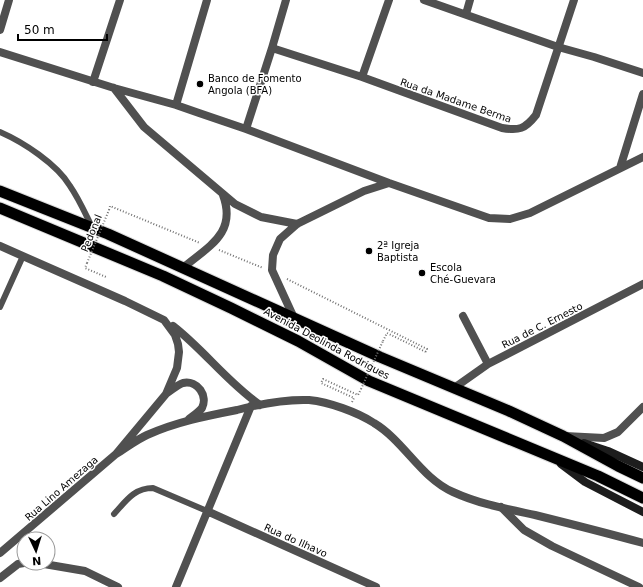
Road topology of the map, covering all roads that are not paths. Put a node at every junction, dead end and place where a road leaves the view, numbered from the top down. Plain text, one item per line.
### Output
1 (9, 0) edge
2 (120, 0) edge
3 (207, 0) edge
4 (286, 0) edge
5 (389, 0) edge
6 (424, 0) edge
7 (470, 0) edge
8 (574, 0) edge
9 (466, 14) junction
10 (0, 30) edge
11 (272, 48) junction
12 (558, 48) junction
13 (0, 52) edge
14 (643, 72) edge
15 (362, 77) junction
16 (93, 82) junction
17 (114, 88) junction
18 (643, 94) edge
19 (176, 105) junction
20 (246, 129) junction
21 (0, 132) edge
22 (643, 157) edge
23 (620, 168) junction
24 (389, 183) junction
25 (0, 191) edge
26 (222, 192) junction
27 (0, 208) edge
28 (297, 224) junction
29 (93, 228) junction
30 (0, 246) edge
31 (23, 256) junction
32 (184, 267) junction
33 (643, 284) edge
34 (0, 307) edge
35 (463, 316) dead end
36 (294, 318) junction
37 (164, 320) junction
38 (488, 364) junction
39 (454, 388) junction
40 (166, 394) junction
41 (260, 404) junction
42 (251, 406) junction
43 (643, 407) edge
44 (187, 420) junction
45 (562, 436) junction
46 (116, 454) junction
47 (550, 456) junction
48 (643, 467) edge
49 (643, 478) edge
50 (643, 498) edge
51 (501, 507) junction
52 (207, 510) junction
53 (643, 512) edge
54 (114, 514) dead end
55 (643, 543) edge
56 (0, 553) edge
57 (16, 566) edge
58 (56, 566) edge
59 (0, 578) edge
60 (118, 587) edge
61 (176, 587) edge
62 (376, 587) edge
63 (639, 587) edge

1 - 10 street
2 - 16 street
3 - 19 street
4 - 11 street
5 - 15 street
6 - 9 street
7 - 9 street
8 - 12 street, Rua da Madame Berma
9 - 12 street
11 - 15 street, Rua da Madame Berma
11 - 20 street
12 - 14 street
12 - 15 street, Rua da Madame Berma
13 - 16 street
16 - 17 street
17 - 19 street
17 - 26 street
18 - 23 street
19 - 20 street
20 - 24 street
21 - 29 lane
22 - 23 street
23 - 24 street
24 - 28 street
25 - 29 highway, Avenida Deolinda Rodrigues
26 - 28 street
26 - 32 street
27 - 47 highway, Avenida Deolinda Rodrigues
28 - 36 street
29 - 32 highway, Avenida Deolinda Rodrigues
30 - 31 street
31 - 34 lane
31 - 37 street
32 - 36 highway, Avenida Deolinda Rodrigues
33 - 38 street, Rua de C. Ernesto
35 - 38 street
36 - 39 highway, Avenida Deolinda Rodrigues
37 - 40 street
37 - 41 street
38 - 39 street, Rua de C. Ernesto
39 - 45 highway, Avenida Deolinda Rodrigues
40 - 44 street
40 - 46 street
41 - 42 street
41 - 51 street
42 - 44 street
42 - 52 street
43 - 45 street
44 - 46 street
45 - 48 main road
45 - 49 highway, Avenida Deolinda Rodrigues
46 - 56 street, Rua Lino Amezaga
47 - 50 highway, Avenida Deolinda Rodrigues
47 - 53 main road
51 - 55 street
51 - 63 street
52 - 54 lane
52 - 61 street
52 - 62 street, Rua do Ilhavo
57 - 59 street
58 - 60 street

